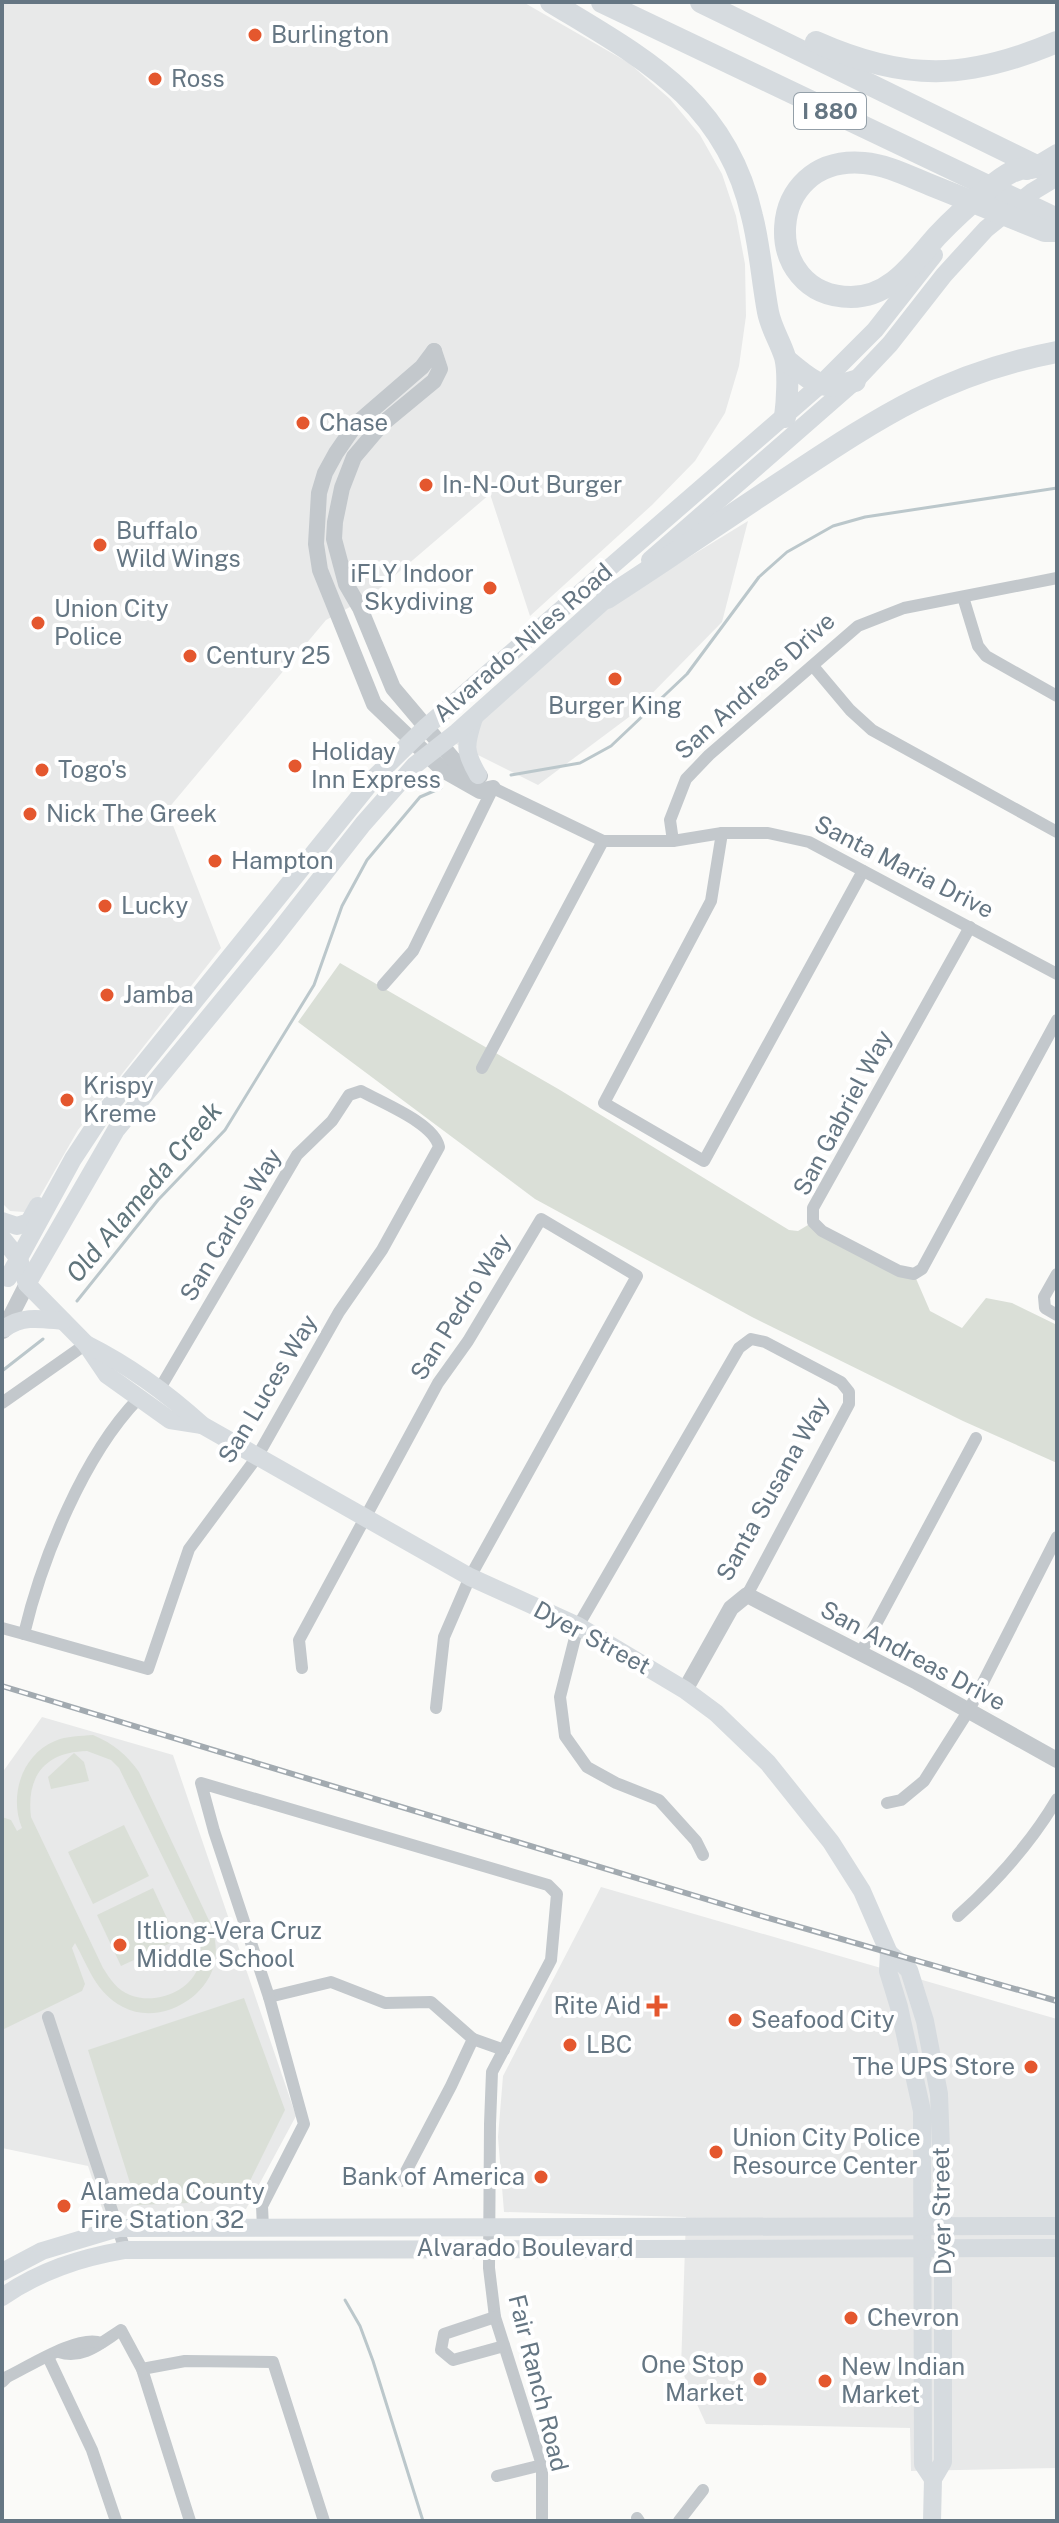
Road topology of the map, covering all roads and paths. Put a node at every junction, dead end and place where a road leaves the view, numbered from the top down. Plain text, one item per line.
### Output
1 (551, 2) edge
2 (602, 2) edge
3 (711, 7) edge
4 (1057, 42) edge
5 (1057, 153) edge
6 (1032, 168) joint
7 (1057, 176) edge
8 (1057, 219) edge
9 (1057, 231) edge
10 (943, 237) junction
11 (1057, 352) edge
12 (786, 360) junction
13 (855, 381) junction
14 (820, 385) junction
15 (785, 417) junction
16 (1057, 578) edge
17 (963, 597) junction
18 (607, 598) junction
19 (813, 666) junction
20 (1057, 696) edge
21 (475, 715) junction
22 (426, 727) junction
23 (412, 740) junction
24 (434, 750) junction
25 (478, 775) junction
26 (493, 788) junction
27 (1057, 832) edge
28 (722, 833) junction
29 (603, 841) junction
30 (673, 841) junction
31 (863, 871) junction
32 (970, 927) junction
33 (1057, 974) edge
34 (383, 985) dead end
35 (1057, 1020) edge
36 (482, 1068) dead end
37 (436, 1137) joint
38 (73, 1159) junction
39 (2, 1221) edge
40 (2, 1238) edge
41 (19, 1259) junction
42 (1057, 1274) edge
43 (4, 1279) edge
44 (27, 1284) junction
45 (1057, 1315) edge
46 (63, 1321) junction
47 (3, 1330) edge
48 (86, 1344) junction
49 (159, 1390) junction
50 (138, 1399) junction
51 (2, 1403) edge
52 (202, 1425) junction
53 (976, 1438) dead end
54 (257, 1457) junction
55 (365, 1517) junction
56 (1057, 1537) edge
57 (470, 1577) junction
58 (747, 1595) junction
59 (578, 1626) junction
60 (2, 1628) edge
61 (24, 1634) junction
62 (860, 1654) junction
63 (302, 1668) dead end
64 (685, 1690) junction
65 (436, 1708) dead end
66 (969, 1710) junction
67 (1057, 1760) edge
68 (1057, 1799) edge
69 (887, 1803) dead end
70 (703, 1855) dead end
71 (958, 1916) dead end
72 (889, 1953) junction
73 (269, 1997) junction
74 (48, 2017) dead end
75 (473, 2039) junction
76 (504, 2050) junction
77 (401, 2181) dead end
78 (923, 2226) junction
79 (943, 2226) junction
80 (1057, 2226) edge
81 (490, 2227) junction
82 (119, 2228) junction
83 (263, 2228) junction
84 (923, 2248) junction
85 (943, 2248) junction
86 (1057, 2248) edge
87 (125, 2250) junction
88 (489, 2250) junction
89 (2, 2272) edge
90 (2, 2297) edge
91 (495, 2317) junction
92 (504, 2346) junction
93 (54, 2354) junction
94 (142, 2369) junction
95 (2, 2382) edge
96 (922, 2385) junction
97 (943, 2453) junction
98 (542, 2465) junction
99 (497, 2476) dead end
100 (933, 2479) junction
101 (703, 2490) dead end
102 (116, 2521) edge
103 (190, 2521) edge
104 (324, 2521) edge
105 (542, 2521) edge
106 (679, 2521) edge
107 (932, 2521) edge

1 - 12 highway
2 - 8 highway, I 880
3 - 4 highway
3 - 7 highway, I 880
5 - 6 main road
6 - 10 highway
7 - 13 main road, Alvarado-Niles Road
9 - 10 highway
10 - 14 main road, Alvarado-Niles Road
11 - 18 highway
12 - 14 highway
12 - 15 highway
13 - 14 highway
13 - 18 main road, Alvarado-Niles Road
14 - 15 main road, Alvarado-Niles Road
15 - 22 main road, Alvarado-Niles Road
16 - 17 street, San Andreas Drive
17 - 19 street, San Andreas Drive
17 - 20 street
18 - 21 main road, Alvarado-Niles Road
19 - 27 street
19 - 30 street, San Andreas Drive
21 - 24 main road, Alvarado-Niles Road
21 - 25 main road
22 - 23 main road, Alvarado-Niles Road
22 - 23 street, Santa Maria Drive
22 - 24 street, Santa Maria Drive
23 - 24 street, Santa Maria Drive
23 - 38 main road, Alvarado-Niles Road
24 - 25 street, Santa Maria Drive
24 - 26 street, Santa Maria Drive
24 - 44 main road, Alvarado-Niles Road
25 - 26 street, Santa Maria Drive
26 - 29 street, Santa Maria Drive
26 - 34 street
28 - 30 street, Santa Maria Drive
28 - 31 street, Santa Maria Drive
28 - 31 street
29 - 30 street, Santa Maria Drive
29 - 36 street
31 - 32 street, Santa Maria Drive
32 - 33 street, Santa Maria Drive
32 - 35 street, San Gabriel Way
37 - 49 street, San Carlos Way
37 - 54 street, San Luces Way
38 - 39 main road
38 - 41 main road, Alvarado-Niles Road
40 - 41 main road, Dyer Street
41 - 43 main road, Alvarado-Niles Road
41 - 44 main road, Dyer Street
42 - 45 street
43 - 44 main road, Dyer Street
44 - 46 main road, Dyer Street
44 - 47 street
46 - 47 main road
46 - 48 main road, Dyer Street
48 - 49 main road, Dyer Street
48 - 50 main road, Dyer Street
48 - 51 street
49 - 52 main road, Dyer Street
50 - 52 main road, Dyer Street
50 - 61 street
52 - 54 main road, Dyer Street
53 - 62 street
54 - 55 main road, Dyer Street
54 - 61 street, San Luces Way
55 - 57 main road, Dyer Street
55 - 57 street, San Pedro Way
55 - 63 street
56 - 66 street
57 - 59 main road, Dyer Street
57 - 65 street
58 - 59 street, Santa Susana Way
58 - 62 street, San Andreas Drive
58 - 64 street, Santa Susana Way
59 - 64 main road, Dyer Street
59 - 70 street
60 - 61 street
62 - 66 street, San Andreas Drive
64 - 72 main road, Dyer Street
66 - 67 street, San Andreas Drive
66 - 69 street
68 - 71 street
72 - 78 main road, Dyer Street
72 - 79 main road, Dyer Street
73 - 75 street
73 - 76 street, Fair Ranch Road
73 - 83 street
74 - 82 street
75 - 76 street
75 - 77 street
76 - 81 street, Fair Ranch Road
78 - 79 main road, Alvarado Boulevard
78 - 81 main road, Alvarado Boulevard
78 - 84 main road, Dyer Street
79 - 80 main road, Alvarado Boulevard
79 - 85 main road, Dyer Street
81 - 83 main road, Alvarado Boulevard
81 - 88 street, Fair Ranch Road
82 - 83 main road, Alvarado Boulevard
82 - 87 street
82 - 89 main road, Alvarado Boulevard
84 - 85 main road, Alvarado Boulevard
84 - 88 main road, Alvarado Boulevard
84 - 96 main road, Dyer Street
85 - 86 main road, Alvarado Boulevard
85 - 97 main road, Dyer Street
87 - 88 main road, Alvarado Boulevard
87 - 90 main road, Alvarado Boulevard
88 - 91 street, Fair Ranch Road
91 - 92 street, Fair Ranch Road
91 - 92 street
92 - 98 street, Fair Ranch Road
93 - 94 street
93 - 95 street
93 - 102 street
94 - 103 street
94 - 104 street
96 - 97 main road
96 - 100 main road, Dyer Street
97 - 100 main road, Dyer Street
98 - 99 street
98 - 105 street, Fair Ranch Road
100 - 107 main road, Dyer Street
101 - 106 street

